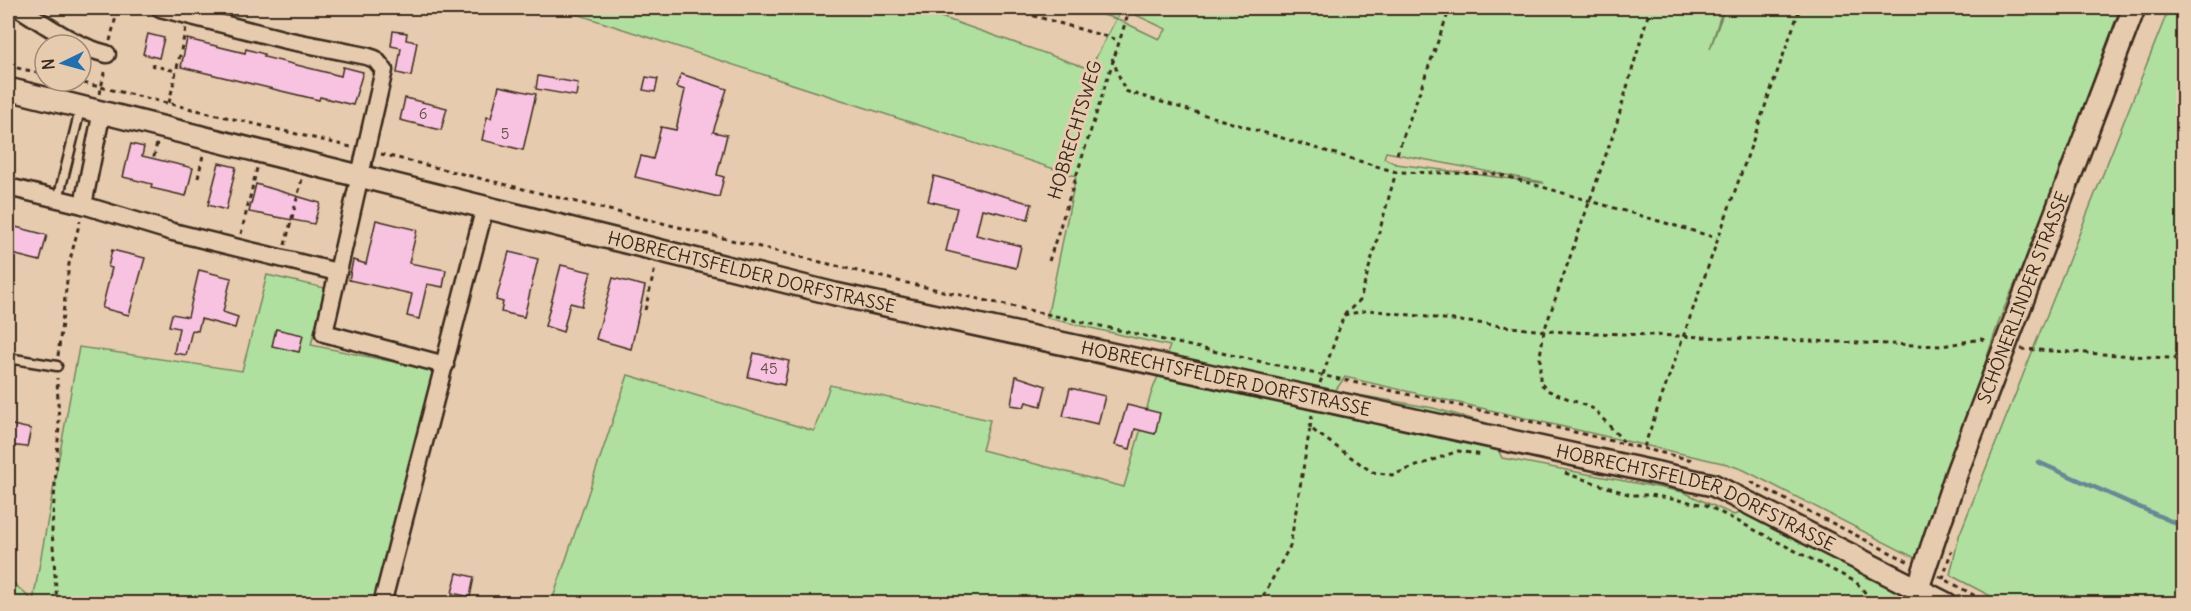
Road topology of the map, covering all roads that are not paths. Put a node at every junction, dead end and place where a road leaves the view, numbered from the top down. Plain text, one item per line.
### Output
1 (19, 8) edge
2 (160, 8) edge
3 (2134, 8) edge
4 (107, 54) dead end
5 (8, 89) edge
6 (81, 106) junction
7 (102, 111) junction
8 (359, 177) junction
9 (8, 187) edge
10 (58, 199) junction
11 (83, 205) junction
12 (485, 207) junction
13 (337, 272) junction
14 (8, 358) edge
15 (445, 365) junction
16 (57, 366) road end
17 (1918, 588) junction
18 (382, 603) edge
19 (1947, 603) edge

1 - 4 street
2 - 8 street
3 - 17 street, SCHÖNERLINDER STRASSE
5 - 6 street, HOBRECHTSFELDER DORFSTRASSE
6 - 7 street, HOBRECHTSFELDER DORFSTRASSE
6 - 10 lane
7 - 8 street, HOBRECHTSFELDER DORFSTRASSE
7 - 11 street
8 - 12 street, HOBRECHTSFELDER DORFSTRASSE
8 - 13 street
9 - 10 street
10 - 11 street
11 - 13 street
12 - 15 street
12 - 17 street, HOBRECHTSFELDER DORFSTRASSE
13 - 15 street
14 - 16 lane
15 - 18 street
17 - 19 street, HOBRECHTSFELDER DORFSTRASSE

